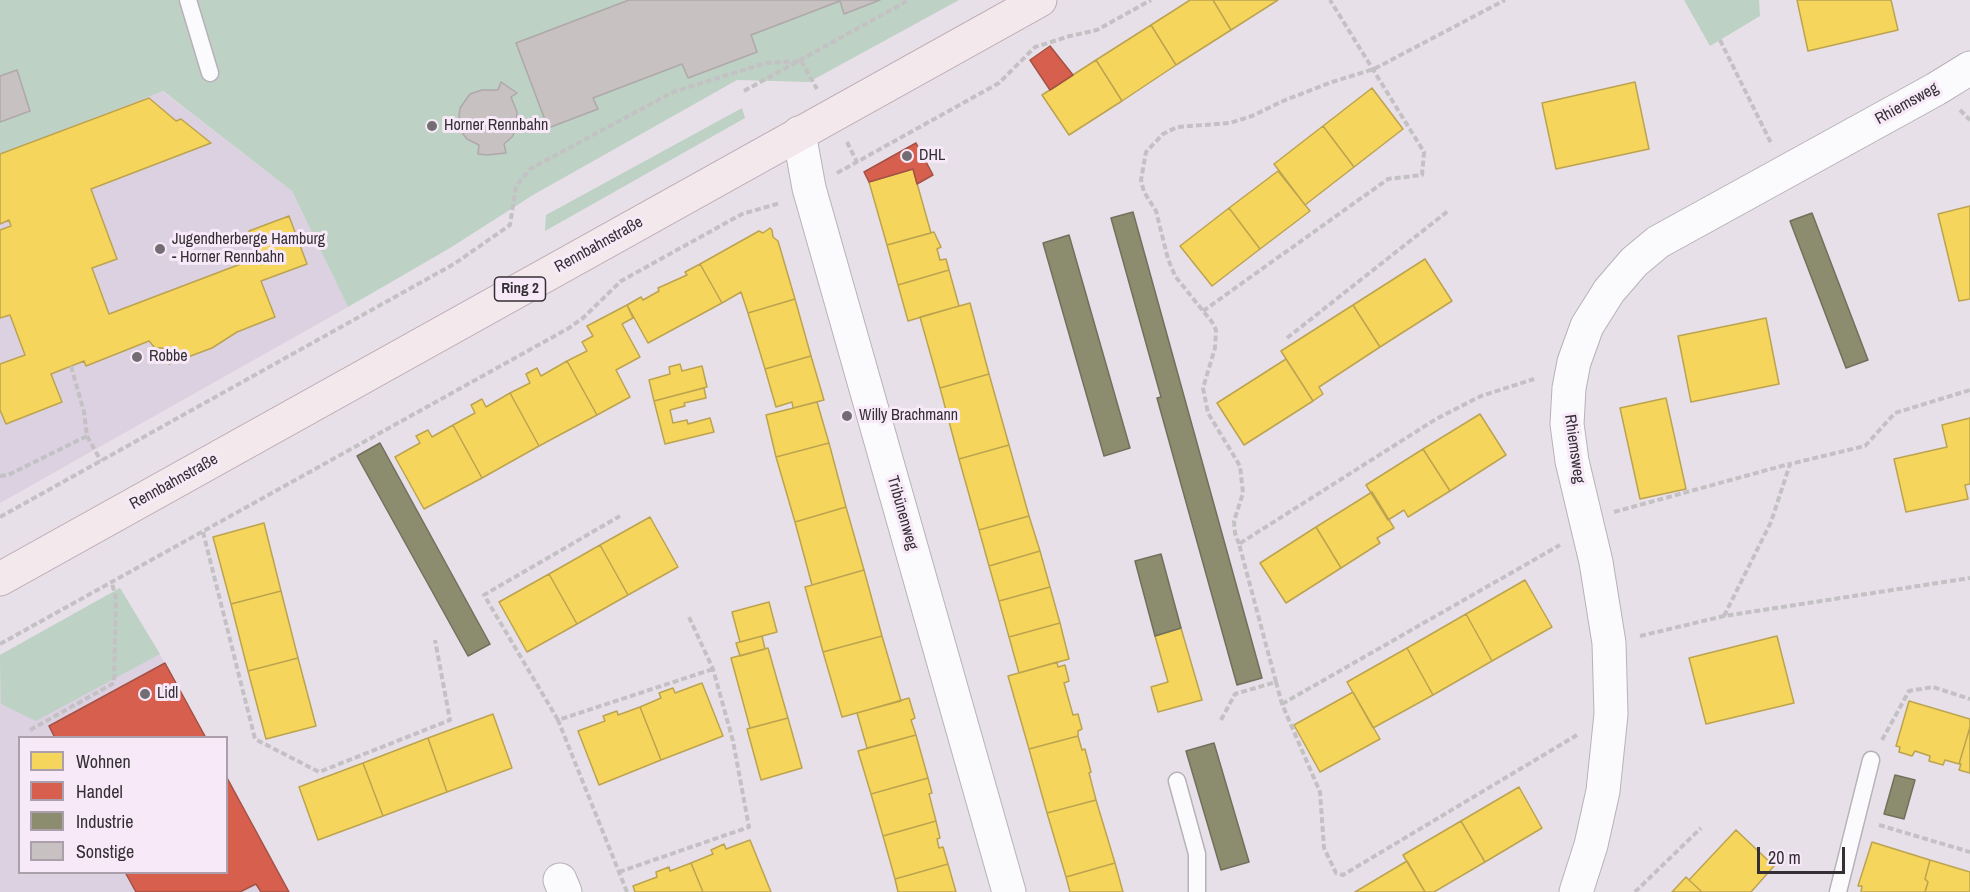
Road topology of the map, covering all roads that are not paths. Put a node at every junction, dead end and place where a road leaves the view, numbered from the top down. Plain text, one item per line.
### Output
1 (188, 0) edge
2 (1028, 3) edge
3 (1970, 68) edge
4 (210, 73) dead end
5 (799, 133) junction
6 (0, 579) edge
7 (1871, 760) road end
8 (1177, 781) dead end
9 (1009, 892) edge
10 (1197, 892) edge
11 (1576, 892) edge
12 (1838, 892) edge

1 - 4 lane
2 - 5 main road, Rennbahnstraße / Ring 2
3 - 11 street, Rhiemsweg
5 - 6 main road, Rennbahnstraße / Ring 2
5 - 9 street, Tribünenweg
7 - 12 lane
8 - 10 lane

